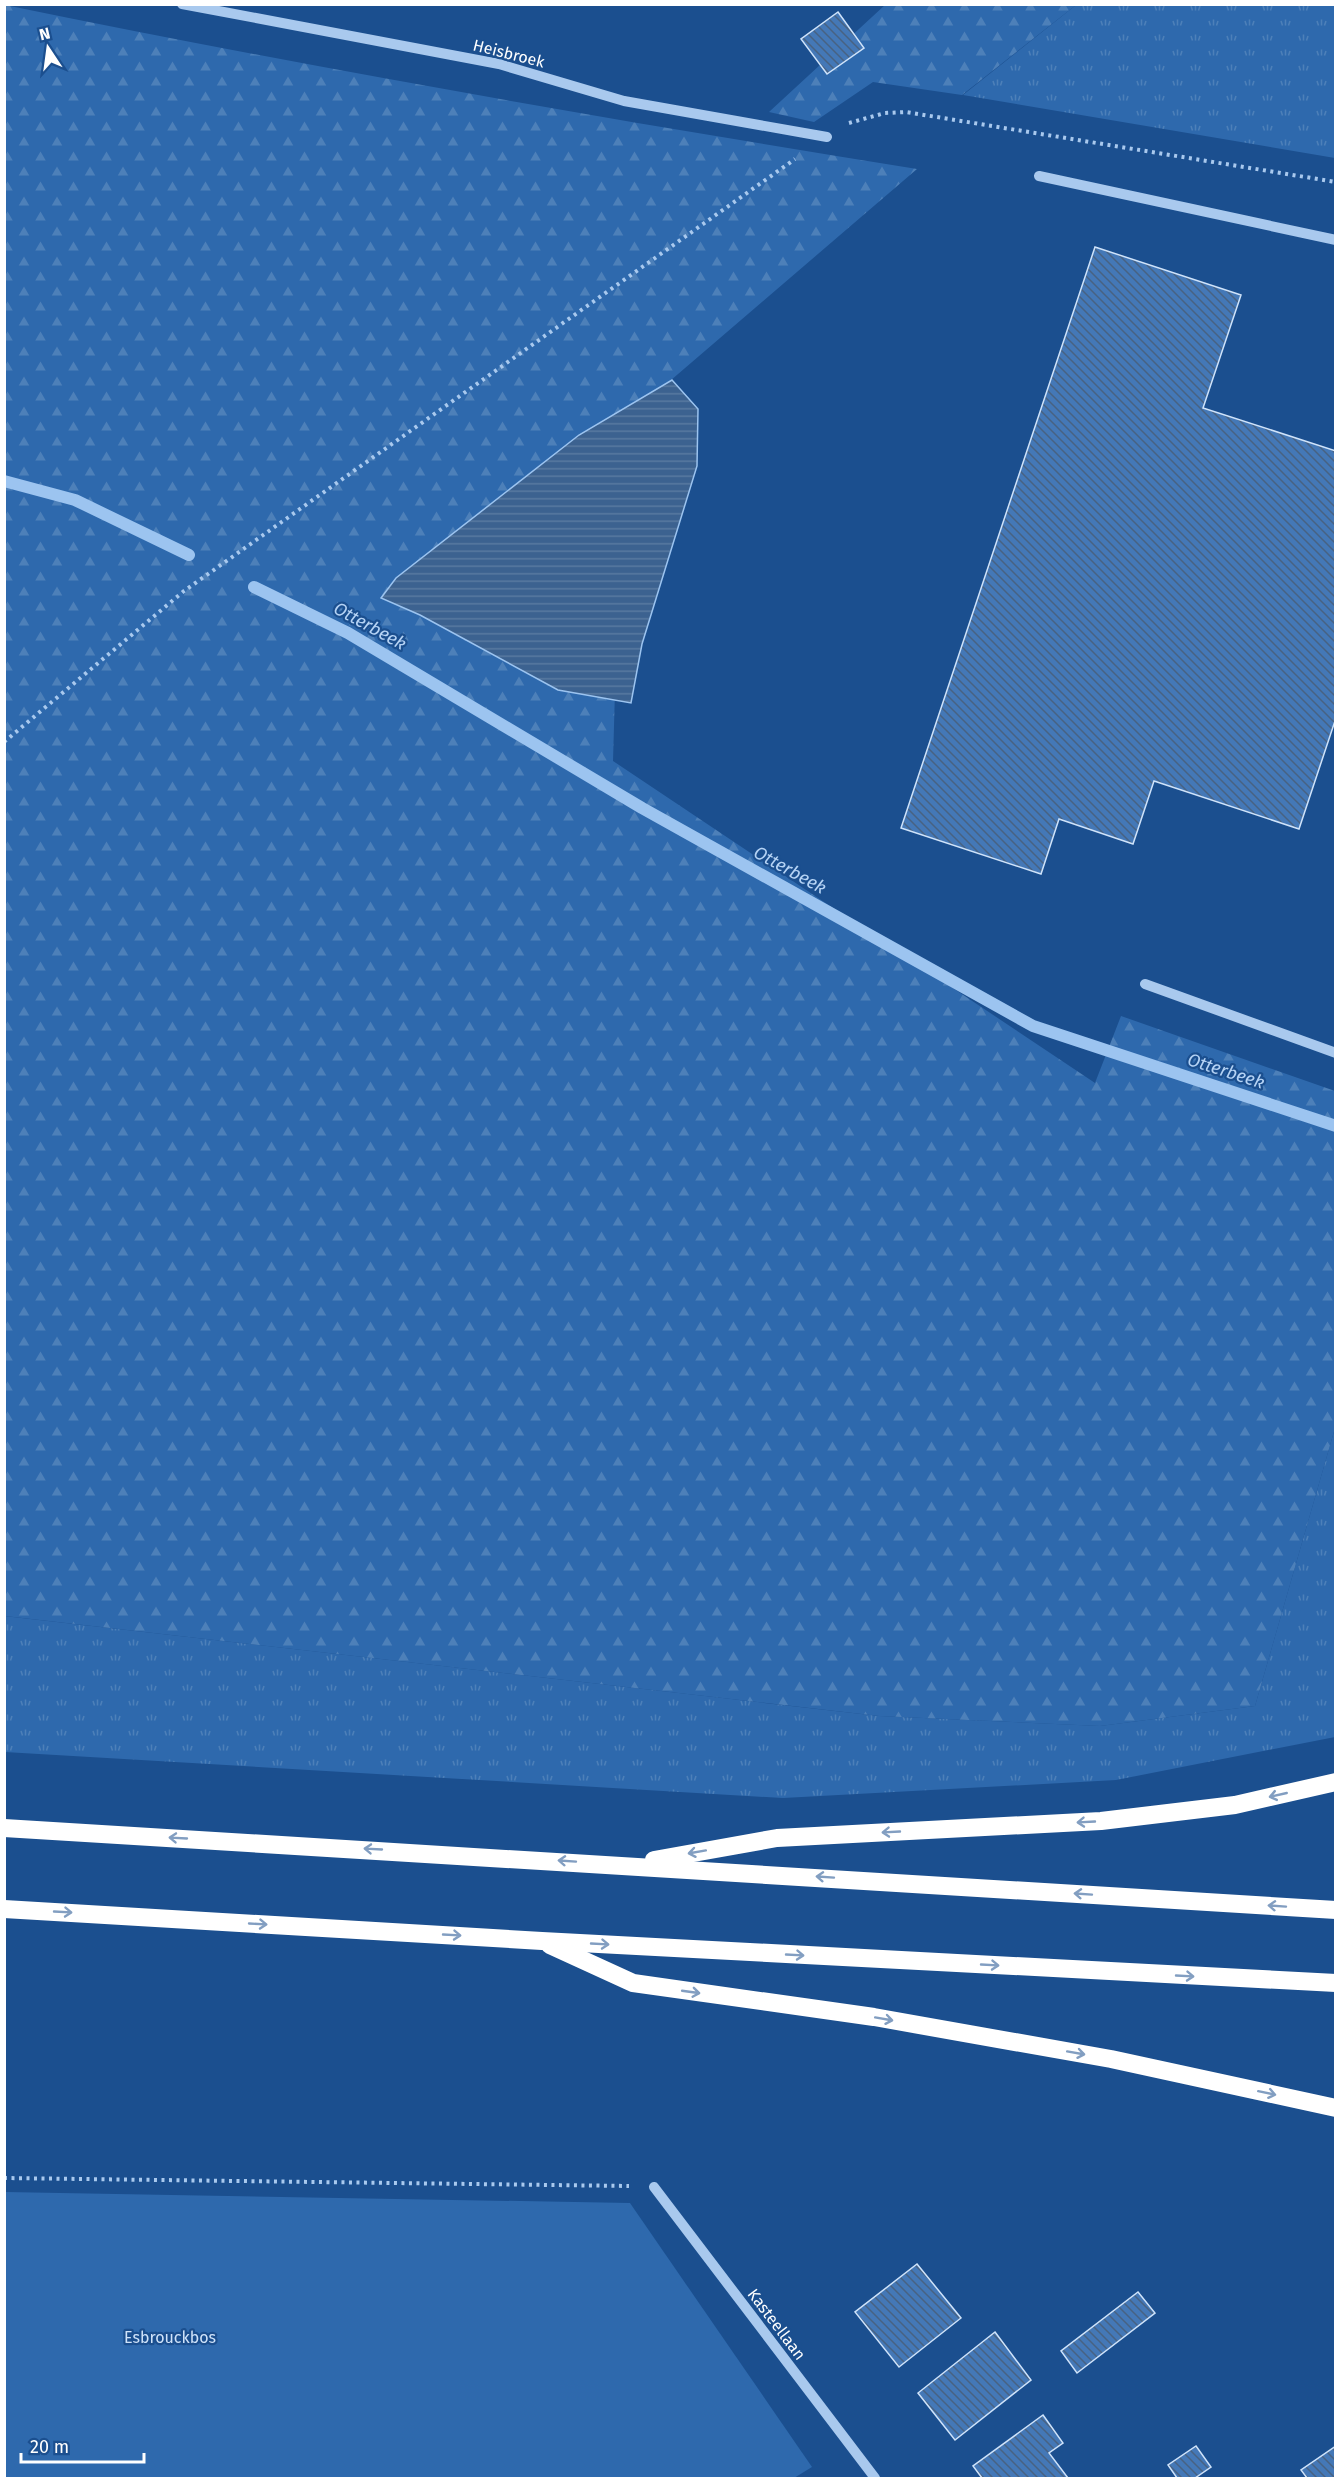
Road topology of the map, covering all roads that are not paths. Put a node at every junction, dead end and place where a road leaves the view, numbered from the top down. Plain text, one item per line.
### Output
1 (182, 4) edge
2 (827, 137) road end
3 (1039, 176) dead end
4 (1335, 240) edge
5 (1145, 984) dead end
6 (1335, 1053) edge
7 (1335, 1782) edge
8 (4, 1828) edge
9 (626, 1865) junction
10 (4, 1909) edge
11 (1335, 1910) edge
12 (542, 1941) junction
13 (1335, 1983) edge
14 (1335, 2108) edge
15 (654, 2187) road end
16 (875, 2478) edge

1 - 2 street, Heisbroek
3 - 4 street
5 - 6 street
7 -> 9 highway
9 -> 8 highway
11 -> 9 highway
10 -> 12 highway
12 -> 13 highway
12 -> 14 highway
15 - 16 street, Kasteellaan

